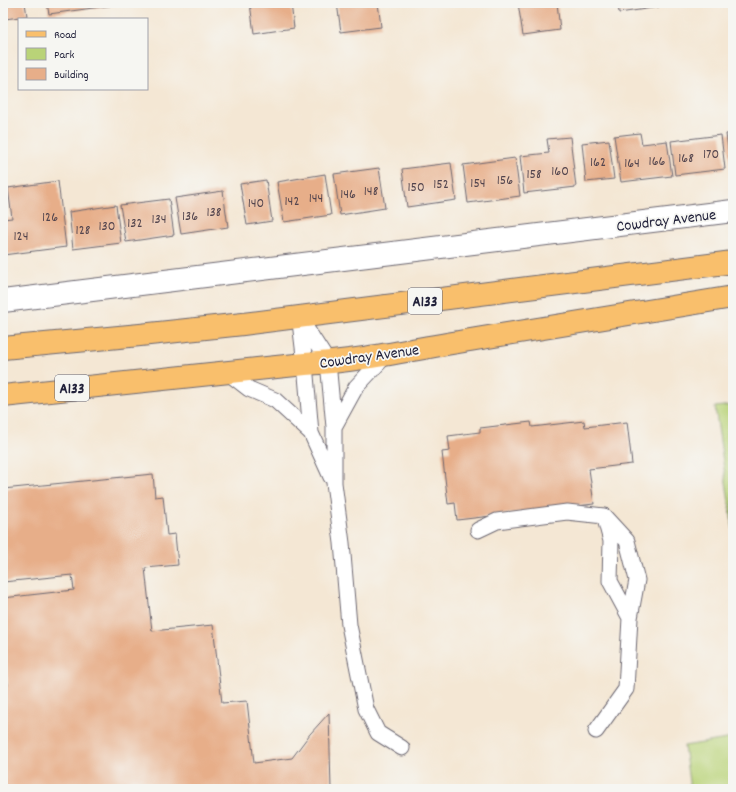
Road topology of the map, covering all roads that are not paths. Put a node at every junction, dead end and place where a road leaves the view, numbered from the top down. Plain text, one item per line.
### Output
1 (733, 210) edge
2 (733, 262) edge
3 (733, 298) edge
4 (6, 301) edge
5 (299, 317) junction
6 (3, 348) edge
7 (387, 354) junction
8 (328, 362) junction
9 (305, 364) junction
10 (227, 372) junction
11 (3, 396) edge
12 (334, 427) junction
13 (311, 433) junction
14 (334, 483) junction
15 (604, 516) junction
16 (478, 530) dead end
17 (630, 618) junction
18 (596, 731) dead end
19 (402, 748) dead end

1 - 4 street, Cowdray Avenue
2 - 5 main road, A133
3 - 7 main road, Cowdray Avenue / A133
5 - 6 main road, A133
5 - 8 lane
5 - 9 lane
7 - 8 main road, Cowdray Avenue / A133
7 - 12 lane
8 - 9 main road, Cowdray Avenue / A133
8 - 12 lane
9 - 10 main road, Cowdray Avenue / A133
9 - 13 lane
10 - 11 main road, Cowdray Avenue / A133
10 - 13 lane
12 - 14 lane
13 - 14 lane
14 - 19 lane
15 - 16 lane
15 - 17 lane
15 - 17 lane
17 - 18 lane

